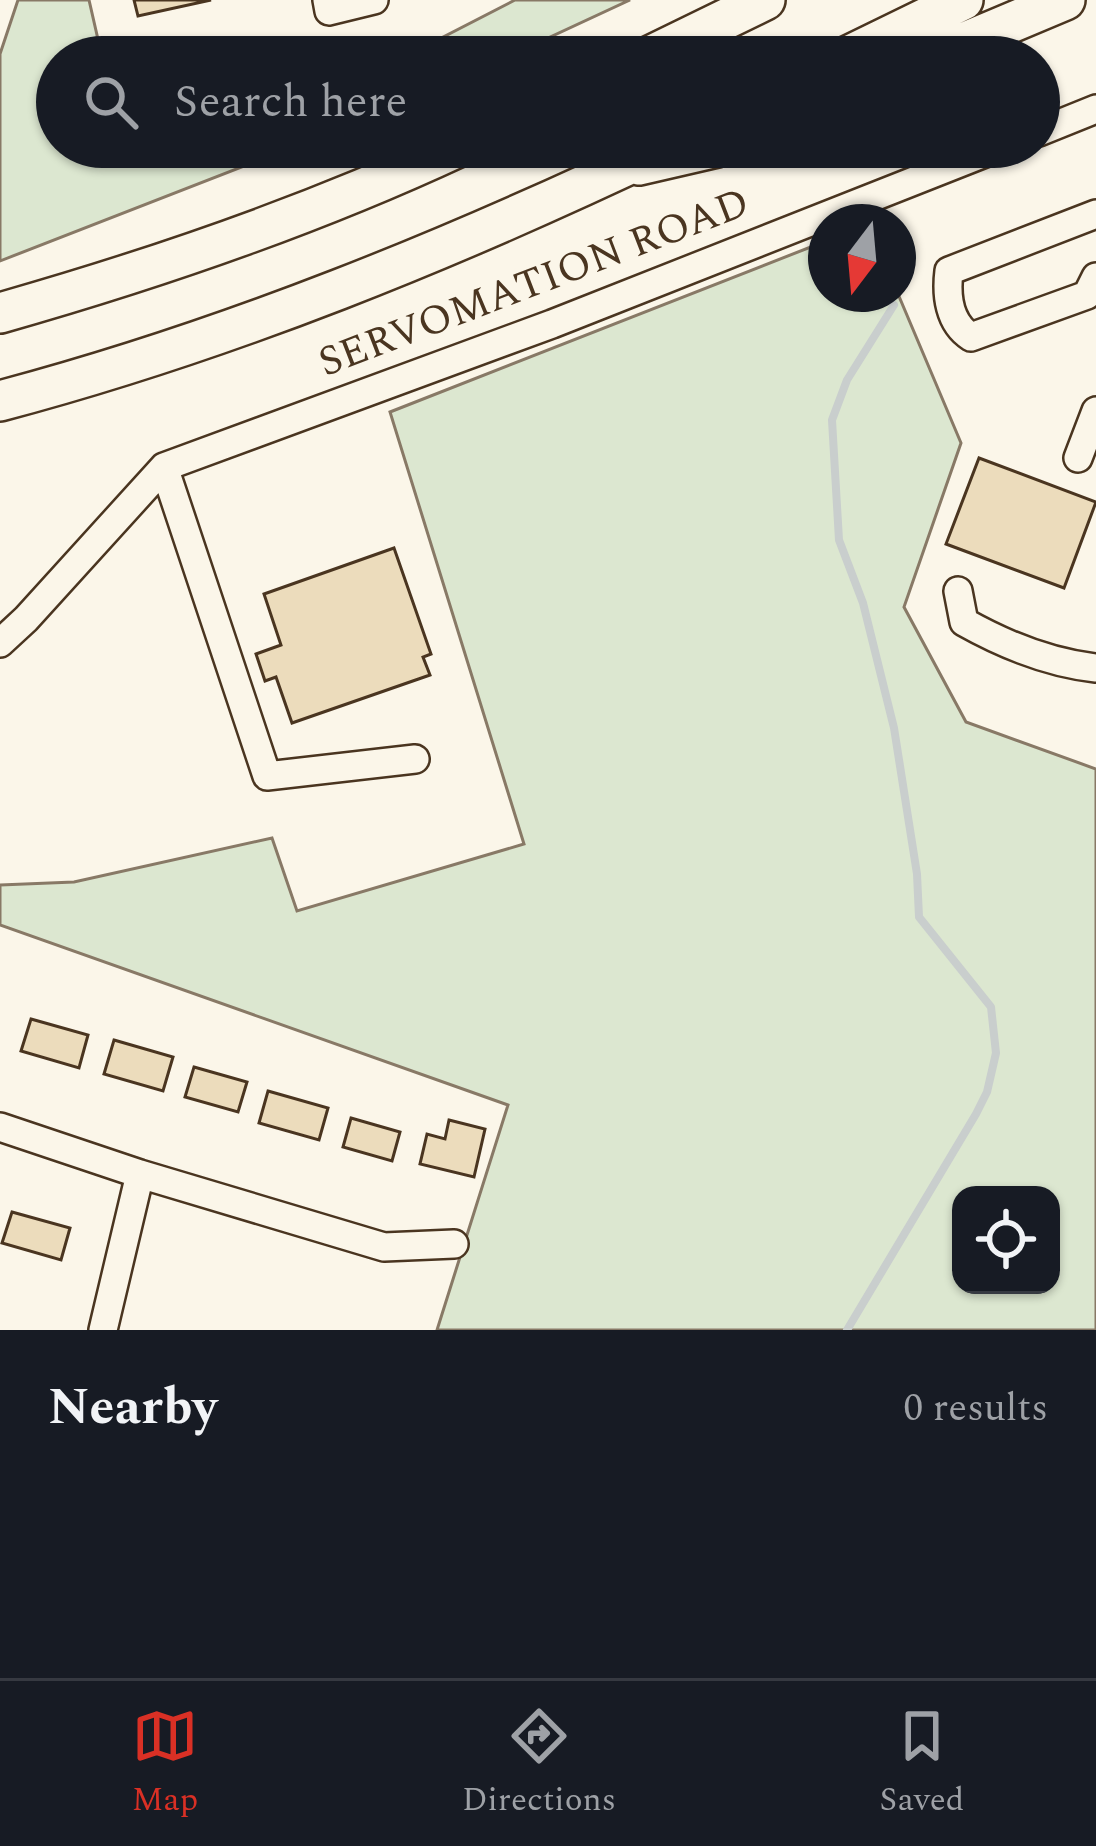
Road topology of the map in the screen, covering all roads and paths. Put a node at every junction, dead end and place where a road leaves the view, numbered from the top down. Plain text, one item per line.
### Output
1 (327, 0) edge
2 (374, 0) edge
3 (764, 0) edge
4 (963, 0) edge
5 (1065, 0) edge
6 (691, 36) edge
7 (889, 36) edge
8 (980, 36) edge
9 (1096, 110) edge
10 (1060, 124) edge
11 (407, 168) edge
12 (622, 168) edge
13 (947, 168) edge
14 (1096, 214) edge
15 (1096, 277) edge
16 (0, 313) edge
17 (0, 400) edge
18 (1096, 411) edge
19 (1078, 458) dead end
20 (164, 467) junction
21 (958, 591) dead end
22 (0, 643) edge
23 (1096, 668) edge
24 (415, 759) dead end
25 (0, 1127) edge
26 (140, 1174) junction
27 (454, 1244) dead end
28 (104, 1330) edge

1 - 2 street
3 - 6 highway
4 - 7 highway
5 - 8 highway
9 - 10 street
11 - 16 highway
12 - 17 highway
13 - 20 street, SERVOMATION ROAD
14 - 15 street
18 - 19 street
20 - 22 street
20 - 24 street
21 - 23 street
25 - 26 street
26 - 27 street
26 - 28 street

